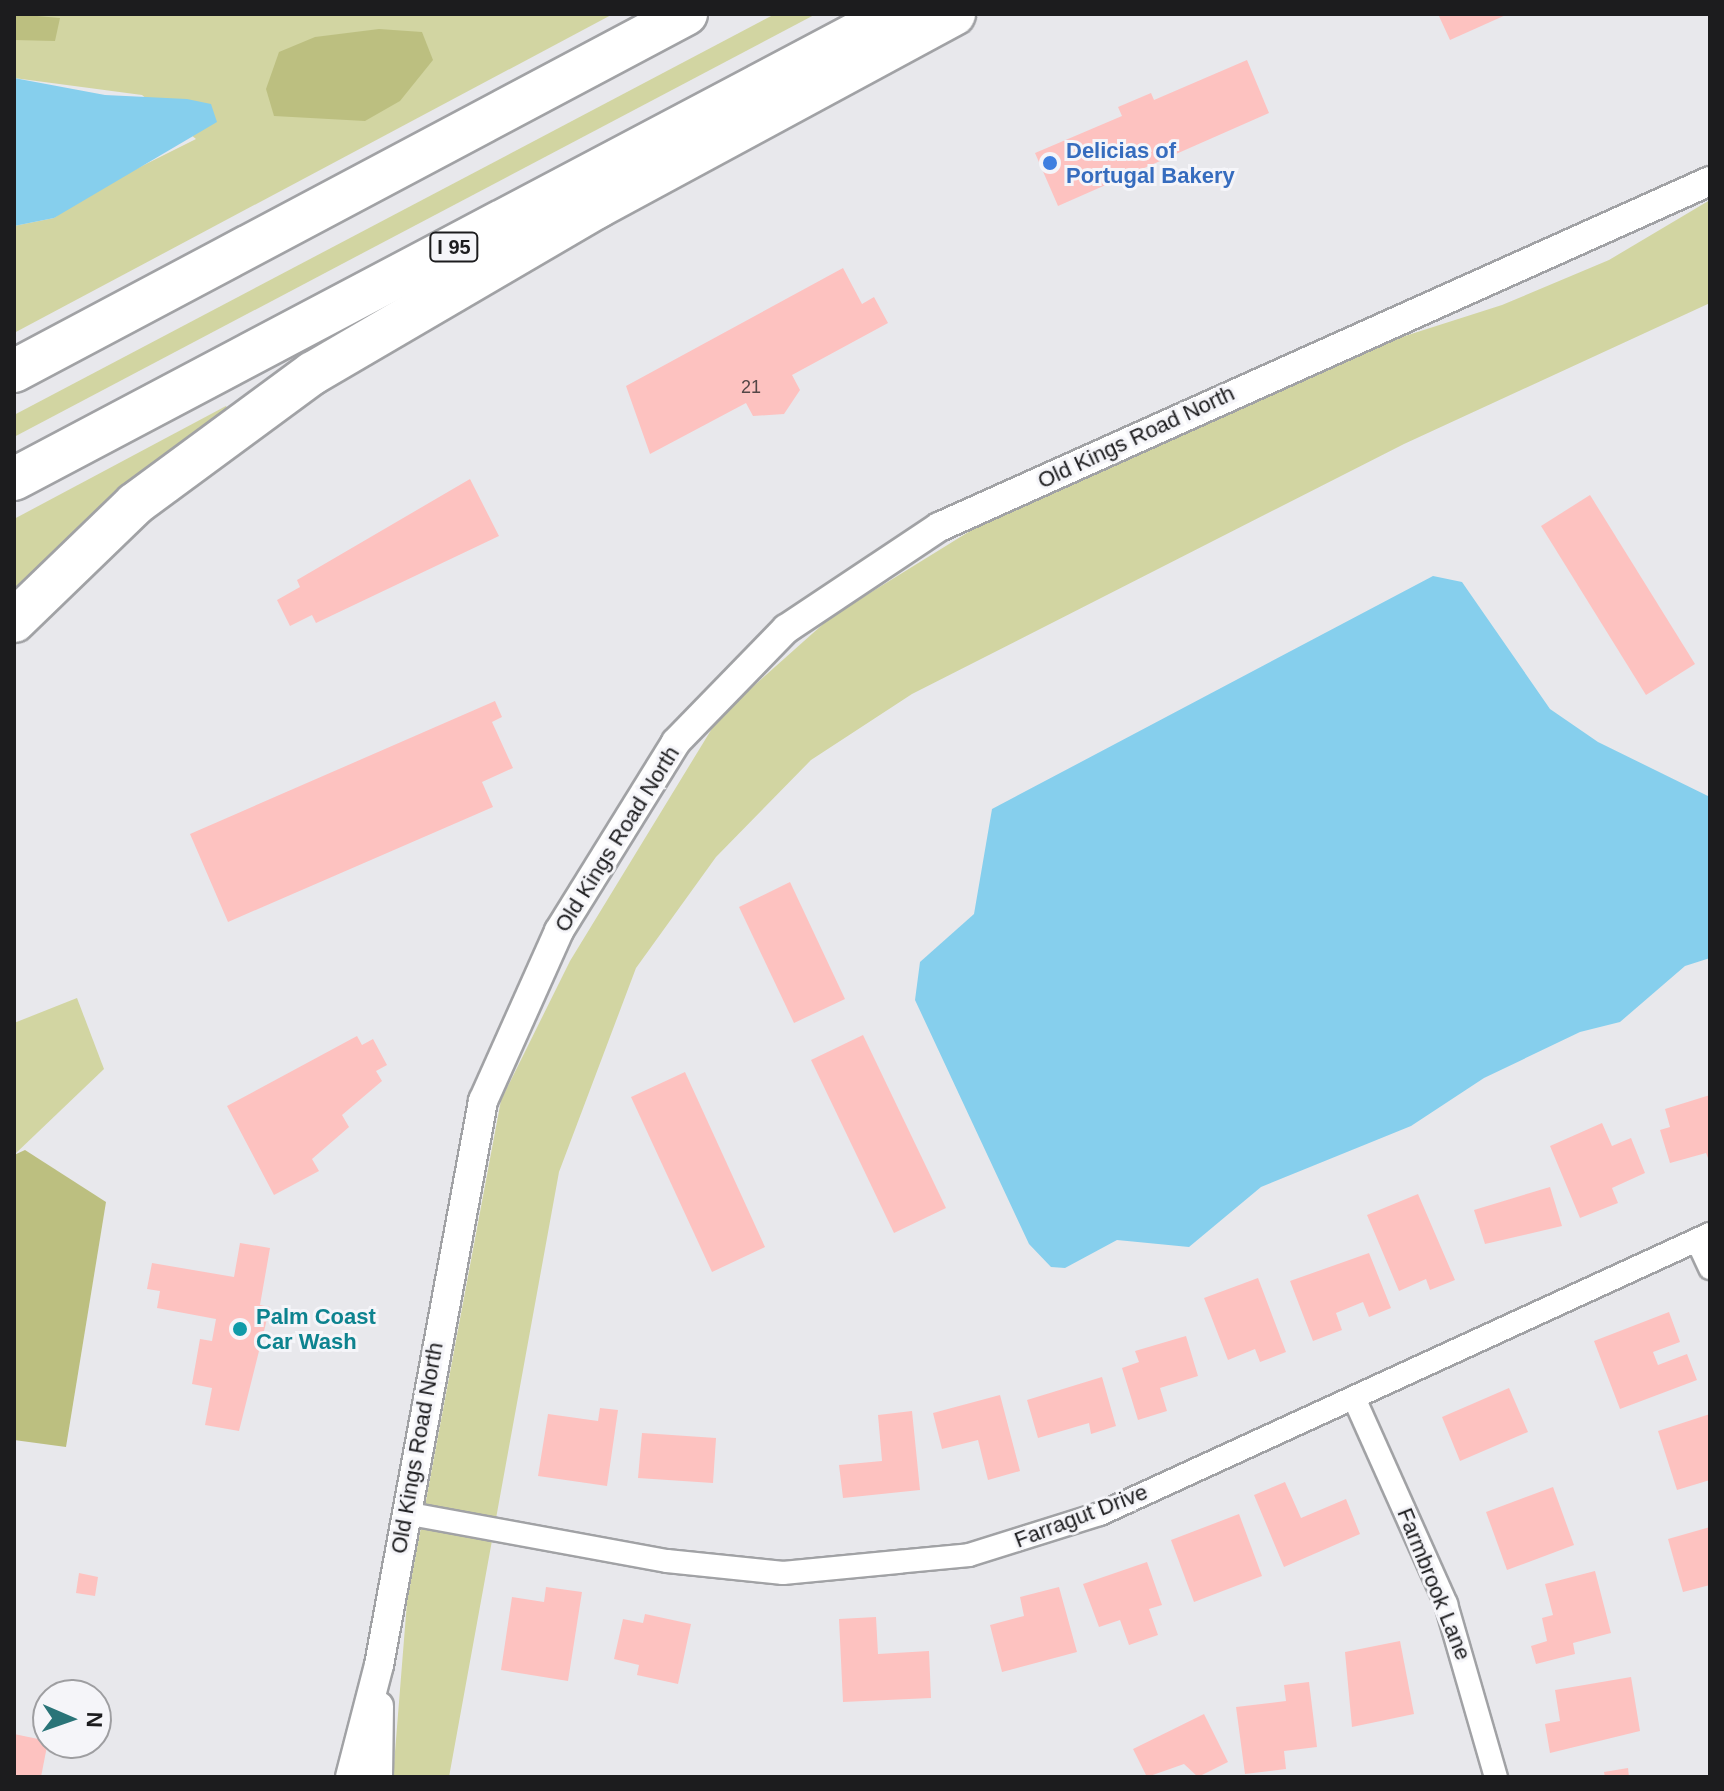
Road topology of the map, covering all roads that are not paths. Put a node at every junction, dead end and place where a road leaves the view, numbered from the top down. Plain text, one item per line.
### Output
1 (686, 14) edge
2 (894, 14) edge
3 (954, 14) edge
4 (1710, 181) edge
5 (14, 371) edge
6 (14, 479) edge
7 (14, 621) edge
8 (1704, 1237) edge
9 (1710, 1268) edge
10 (1354, 1398) junction
11 (405, 1513) junction
12 (379, 1665) junction
13 (350, 1777) edge
14 (378, 1777) edge
15 (1496, 1777) edge

1 - 5 highway
2 - 6 highway, I 95
3 - 7 highway
4 - 11 street, Old Kings Road North
8 - 9 street
8 - 10 street, Farragut Drive
10 - 11 street, Farragut Drive
10 - 15 street, Farmbrook Lane
11 - 12 street, Old Kings Road North
12 - 13 street, Old Kings Road North
12 - 14 street, Old Kings Road North

